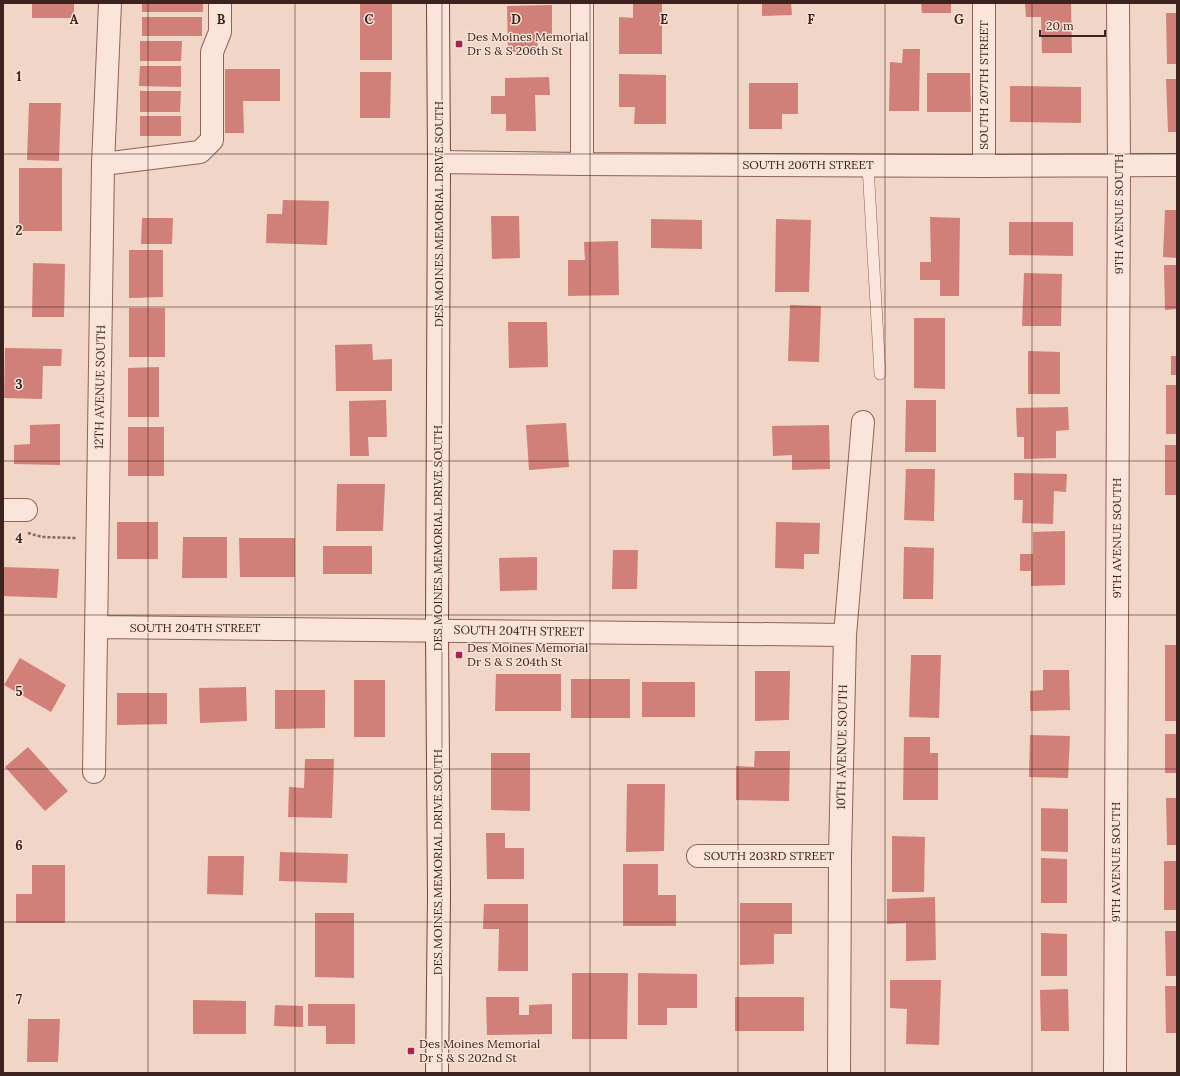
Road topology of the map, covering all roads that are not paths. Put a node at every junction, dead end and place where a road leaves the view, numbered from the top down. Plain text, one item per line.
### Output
1 (110, 3) edge
2 (220, 3) edge
3 (438, 3) edge
4 (582, 3) edge
5 (984, 3) edge
6 (1118, 3) edge
7 (439, 162) junction
8 (103, 164) junction
9 (582, 164) junction
10 (1119, 165) junction
11 (1177, 165) edge
12 (868, 166) junction
13 (984, 166) junction
14 (880, 374) dead end
15 (863, 422) dead end
16 (97, 627) junction
17 (437, 630) junction
18 (845, 635) junction
19 (94, 772) dead end
20 (698, 856) dead end
21 (840, 856) junction
22 (437, 1073) edge
23 (839, 1073) edge
24 (1115, 1073) edge

1 - 8 street, 12TH AVENUE SOUTH
2 - 8 street
3 - 7 street, DES MOINES MEMORIAL DRIVE SOUTH
4 - 9 street
5 - 13 street, SOUTH 207TH STREET
6 - 10 street, 9TH AVENUE SOUTH
7 - 9 street, SOUTH 206TH STREET
7 - 17 street, DES MOINES MEMORIAL DRIVE SOUTH
8 - 16 street, 12TH AVENUE SOUTH
9 - 12 street, SOUTH 206TH STREET
10 - 11 street, SOUTH 206TH STREET
10 - 13 street, SOUTH 206TH STREET
10 - 24 street, 9TH AVENUE SOUTH
12 - 13 street, SOUTH 206TH STREET
12 - 14 lane
15 - 18 street, 10TH AVENUE SOUTH
16 - 17 street, SOUTH 204TH STREET
16 - 19 street, 12TH AVENUE SOUTH
17 - 18 street, SOUTH 204TH STREET
17 - 22 street, DES MOINES MEMORIAL DRIVE SOUTH
18 - 21 street, 10TH AVENUE SOUTH
20 - 21 street, SOUTH 203RD STREET
21 - 23 street, 10TH AVENUE SOUTH

